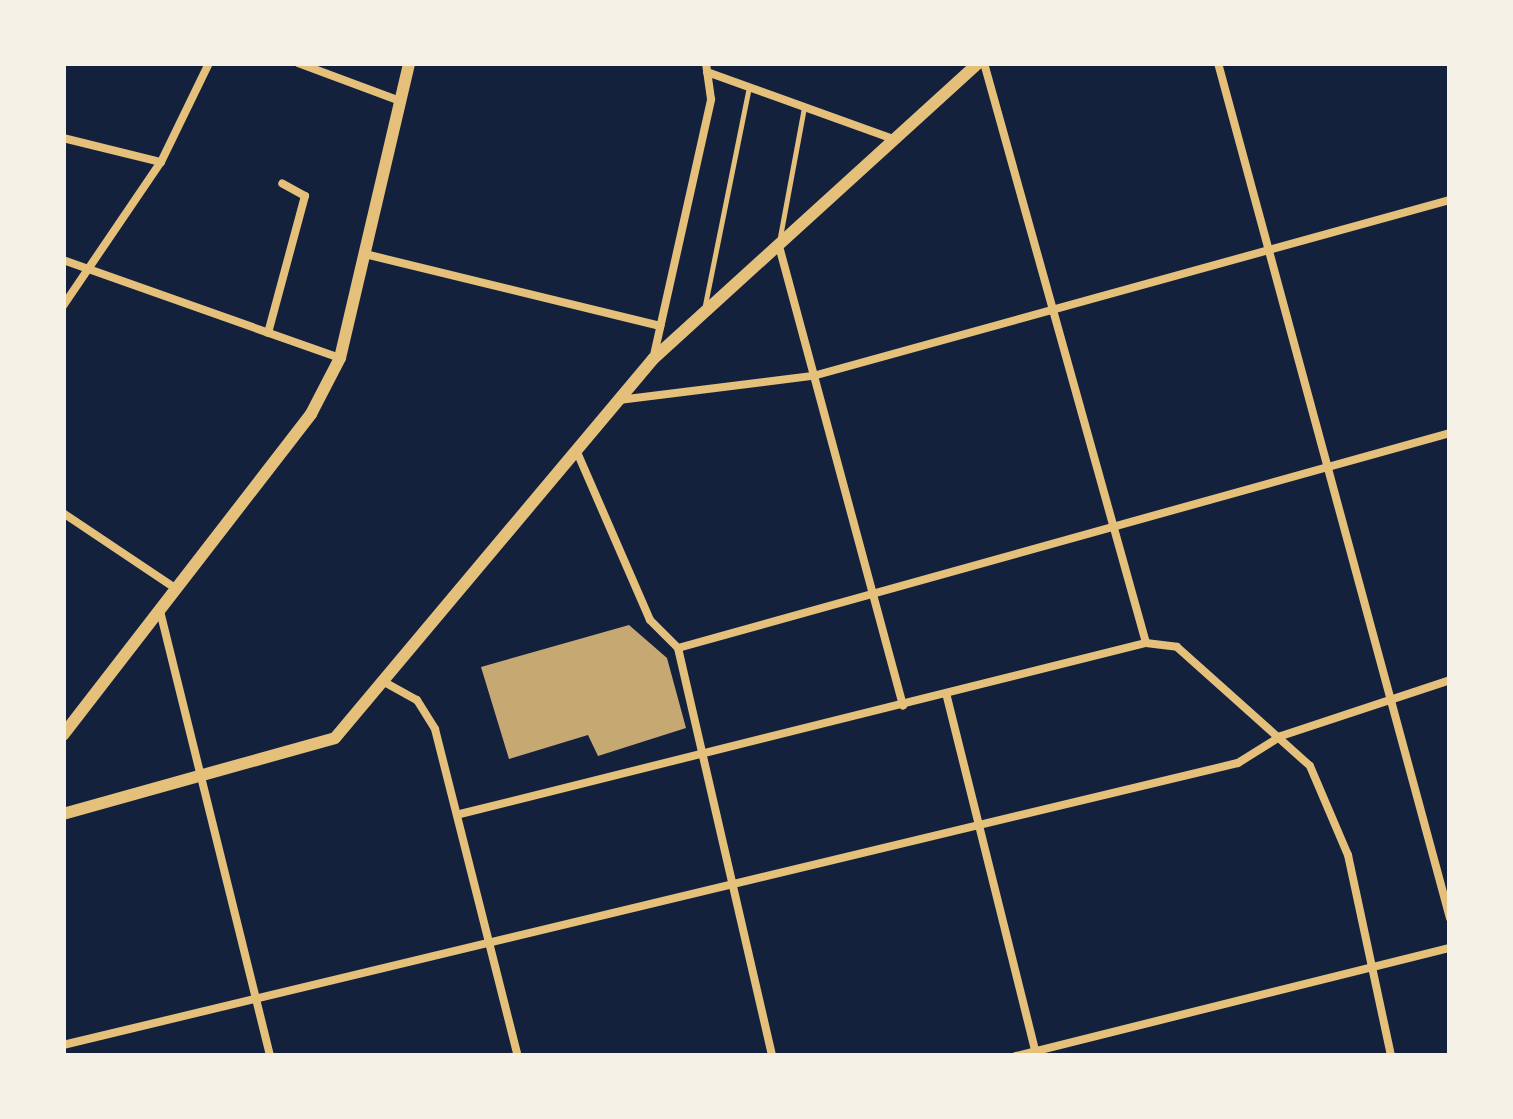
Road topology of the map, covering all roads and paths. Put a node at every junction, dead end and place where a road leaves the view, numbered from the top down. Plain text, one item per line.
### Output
1 (209, 63) edge
2 (298, 63) edge
3 (409, 63) edge
4 (952, 63) edge
5 (981, 63) edge
6 (1217, 63) edge
7 (707, 68) edge
8 (962, 77) junction
9 (749, 87) junction
10 (400, 101) junction
11 (804, 107) junction
12 (63, 138) edge
13 (890, 138) junction
14 (161, 162) junction
15 (282, 183) dead end
16 (1450, 200) edge
17 (779, 246) junction
18 (364, 254) junction
19 (1265, 256) junction
20 (63, 260) edge
21 (91, 269) junction
22 (63, 306) edge
23 (703, 314) junction
24 (1050, 314) junction
25 (660, 326) junction
26 (268, 333) junction
27 (340, 358) junction
28 (653, 359) junction
29 (813, 376) junction
30 (618, 400) junction
31 (1450, 434) edge
32 (577, 452) junction
33 (1324, 467) junction
34 (63, 513) edge
35 (1109, 531) junction
36 (177, 589) junction
37 (874, 594) junction
38 (160, 610) junction
39 (1146, 643) junction
40 (678, 648) junction
41 (1450, 680) edge
42 (386, 683) junction
43 (947, 697) junction
44 (1390, 697) junction
45 (903, 706) junction
46 (63, 735) edge
47 (1281, 736) junction
48 (706, 751) junction
49 (201, 775) junction
50 (63, 814) edge
51 (460, 814) junction
52 (980, 827) junction
53 (736, 884) junction
54 (1450, 918) edge
55 (492, 942) junction
56 (1450, 947) edge
57 (1370, 967) junction
58 (256, 998) junction
59 (63, 1045) edge
60 (1036, 1054) edge
61 (270, 1056) edge
62 (518, 1056) edge
63 (772, 1056) edge
64 (1016, 1056) edge
65 (1391, 1056) edge

1 - 14 street
2 - 10 street
3 - 10 main road
4 - 8 lane
5 - 8 main road
5 - 24 street
6 - 19 street
7 - 9 street
7 - 25 street
8 - 13 main road
9 - 11 street
9 - 23 lane
10 - 18 main road
11 - 13 street
11 - 17 lane
12 - 14 street
13 - 17 main road
14 - 21 street
15 - 26 street
16 - 19 street
17 - 23 main road
17 - 29 street
18 - 25 street
18 - 27 main road
19 - 24 street
19 - 33 street
20 - 21 street
21 - 22 street
21 - 26 street
23 - 28 main road
24 - 29 street
24 - 35 street
25 - 28 street
26 - 27 street
27 - 36 main road
28 - 30 main road
29 - 30 street
29 - 37 street
30 - 32 main road
31 - 33 street
32 - 40 street
32 - 42 main road
33 - 35 street
33 - 44 street
34 - 36 street
35 - 37 street
35 - 39 street
36 - 38 main road
37 - 40 street
37 - 45 street
38 - 46 main road
38 - 49 street
39 - 43 street
39 - 47 street
40 - 48 street
41 - 44 street
42 - 49 main road
42 - 51 street
43 - 45 street
43 - 52 street
44 - 47 street
44 - 54 street
45 - 48 street
47 - 52 street
47 - 57 street
48 - 51 street
48 - 53 street
49 - 50 main road
49 - 58 street
51 - 55 street
52 - 53 street
52 - 60 street
53 - 55 street
53 - 63 street
55 - 58 street
55 - 62 street
56 - 57 street
57 - 60 street
57 - 65 street
58 - 59 street
58 - 61 street
60 - 64 street

